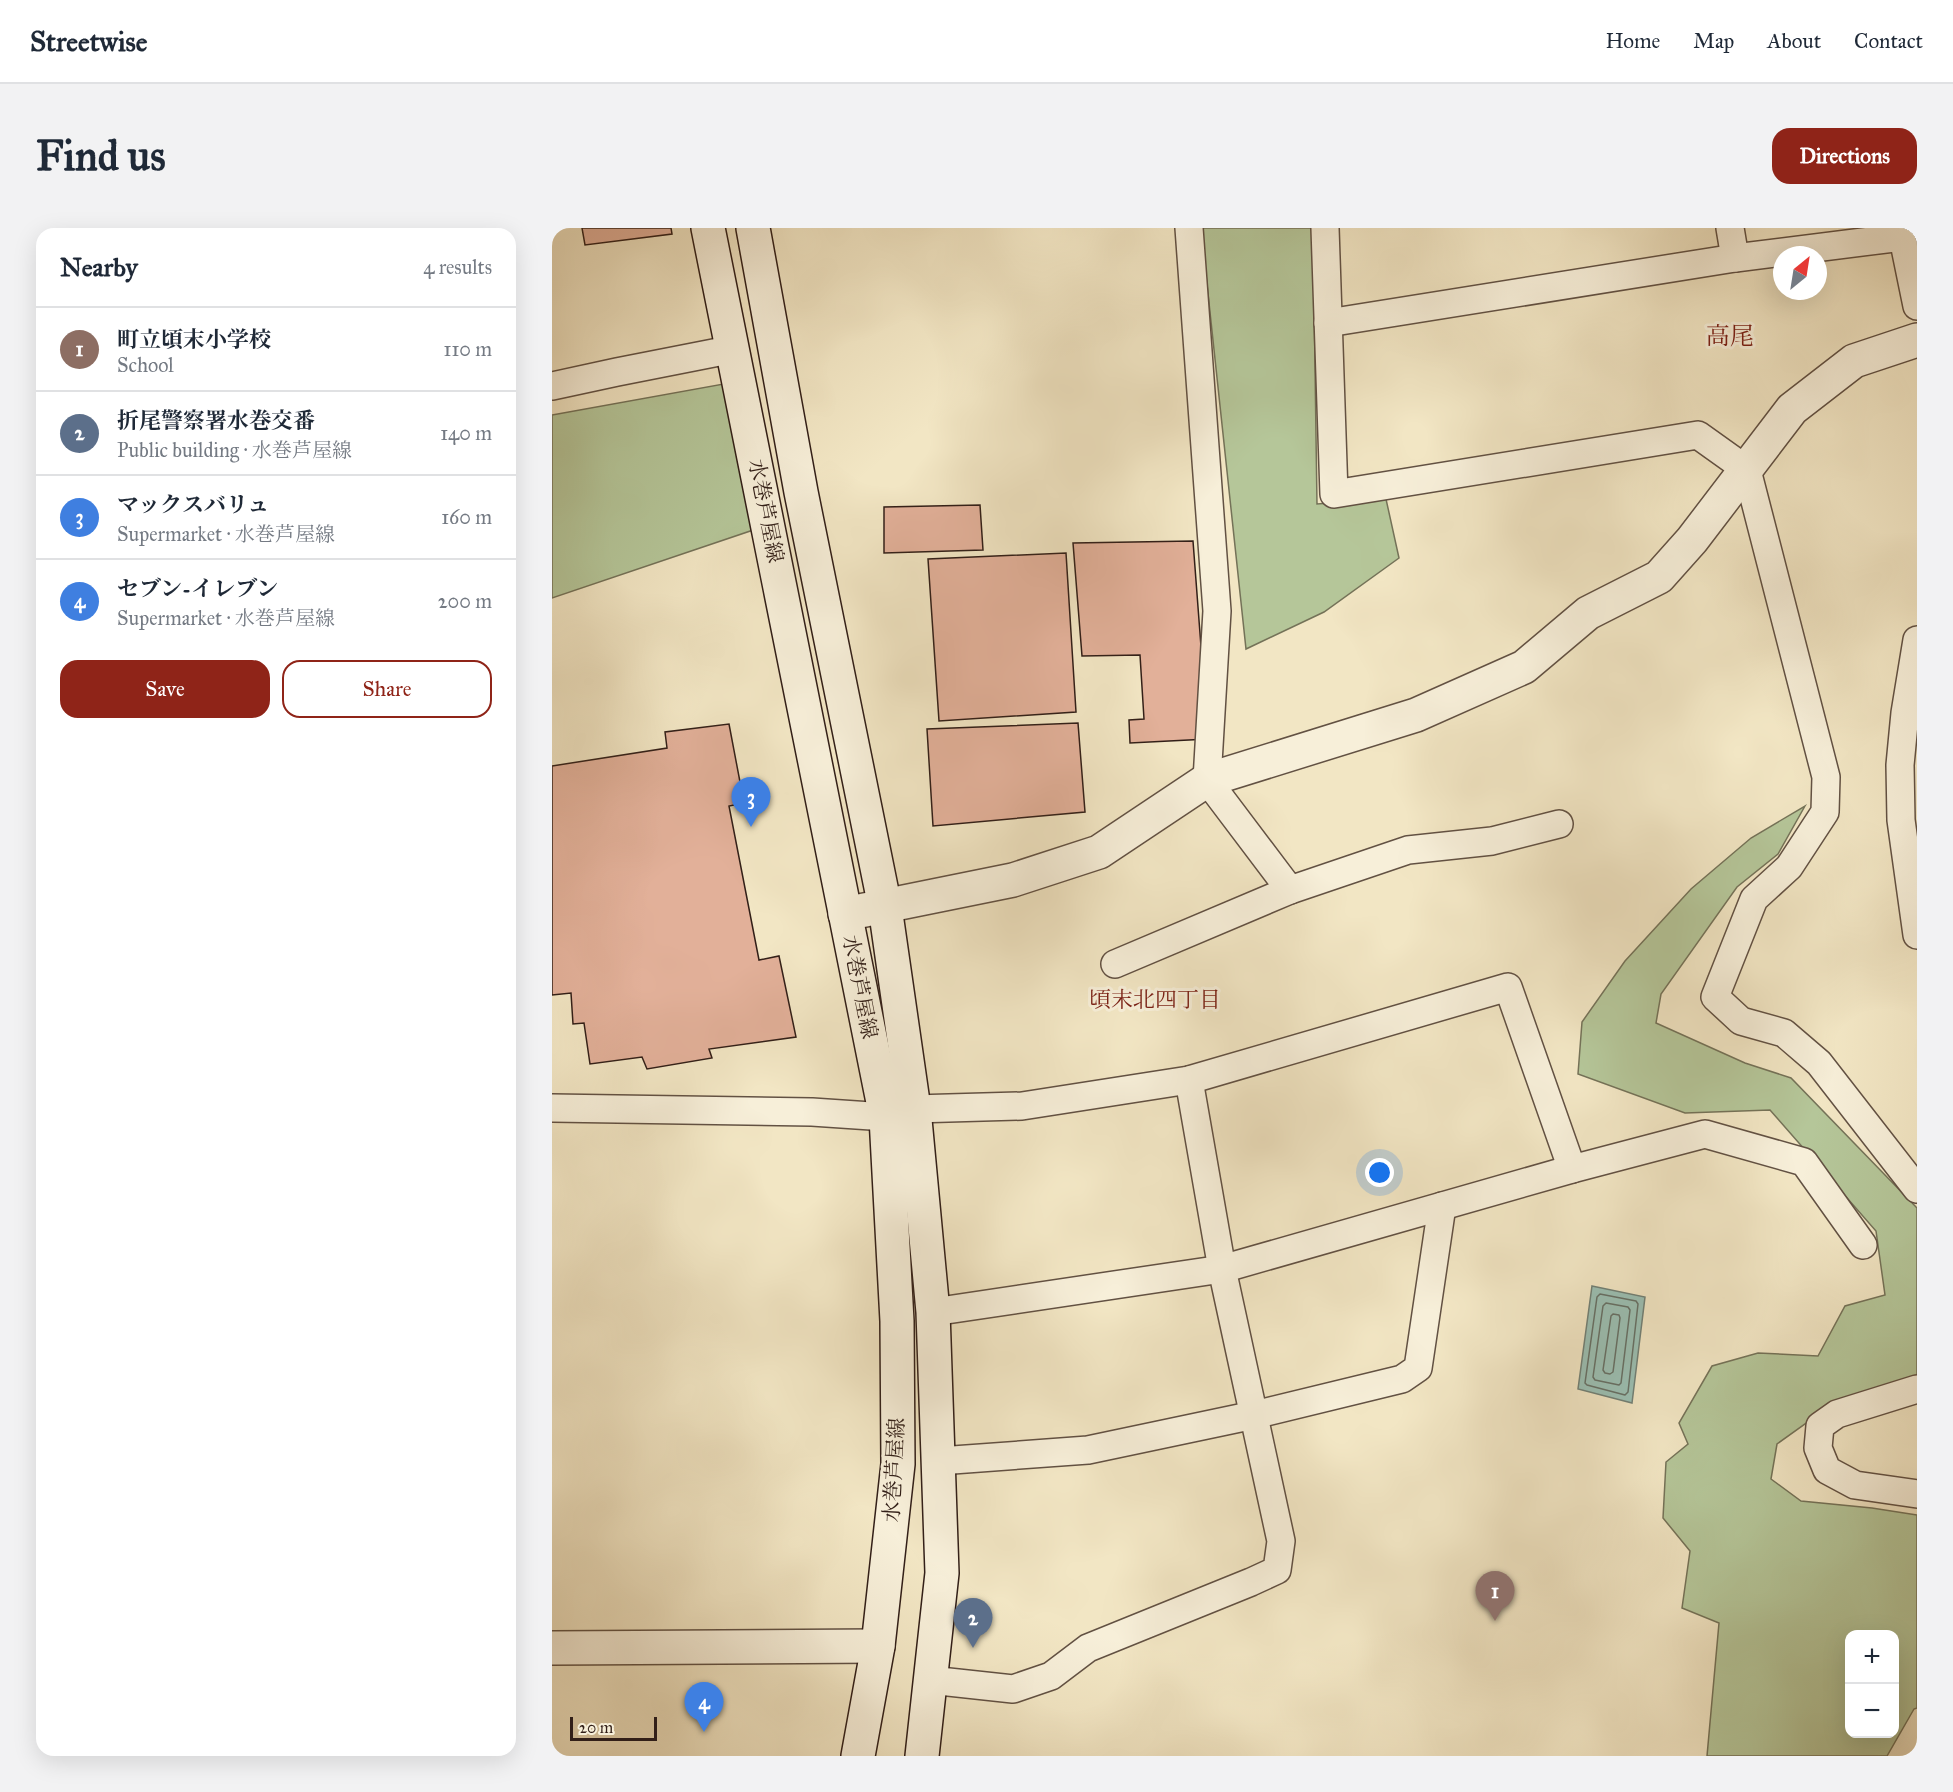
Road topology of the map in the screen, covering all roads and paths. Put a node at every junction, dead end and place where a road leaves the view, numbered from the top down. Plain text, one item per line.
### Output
1 (708, 228) edge
2 (753, 228) edge
3 (1189, 228) edge
4 (1325, 228) edge
5 (1731, 228) edge
6 (1902, 232) edge
7 (1735, 258) junction
8 (1917, 306) edge
9 (1328, 323) junction
10 (1917, 340) edge
11 (734, 350) junction
12 (552, 386) edge
13 (1747, 470) junction
14 (1917, 640) edge
15 (1208, 780) junction
16 (1559, 824) dead end
17 (1290, 890) junction
18 (885, 907) junction
19 (845, 914) junction
20 (1917, 935) edge
21 (1115, 964) dead end
22 (1189, 1080) junction
23 (552, 1108) edge
24 (900, 1113) junction
25 (1572, 1169) junction
26 (1917, 1189) edge
27 (1442, 1206) junction
28 (1863, 1245) dead end
29 (1222, 1269) junction
30 (933, 1312) junction
31 (1917, 1389) edge
32 (1254, 1415) junction
33 (939, 1461) junction
34 (1917, 1494) edge
35 (878, 1646) junction
36 (552, 1648) edge
37 (930, 1680) junction
38 (858, 1756) edge
39 (922, 1756) edge

1 - 11 main road, 水巻芦屋線
2 - 18 main road, 水巻芦屋線
3 - 15 street
4 - 9 street
5 - 7 street
6 - 7 street
6 - 8 street
7 - 9 street
9 - 13 street
10 - 13 main road
11 - 12 street
11 - 19 main road, 水巻芦屋線
13 - 15 main road
13 - 26 street
14 - 20 street
15 - 17 street
15 - 18 main road
16 - 17 street
17 - 21 street
18 - 19 main road
18 - 24 main road, 水巻芦屋線
19 - 24 main road, 水巻芦屋線
22 - 24 street
22 - 25 street
22 - 29 street
23 - 24 street
24 - 30 main road, 水巻芦屋線
24 - 35 main road, 水巻芦屋線
25 - 27 street
25 - 28 street
27 - 29 street
27 - 32 street
29 - 30 street
29 - 32 street
30 - 33 main road, 水巻芦屋線
31 - 34 street
32 - 33 street
32 - 37 street
33 - 37 main road, 水巻芦屋線
35 - 36 main road
35 - 38 main road, 水巻芦屋線
37 - 39 main road, 水巻芦屋線

